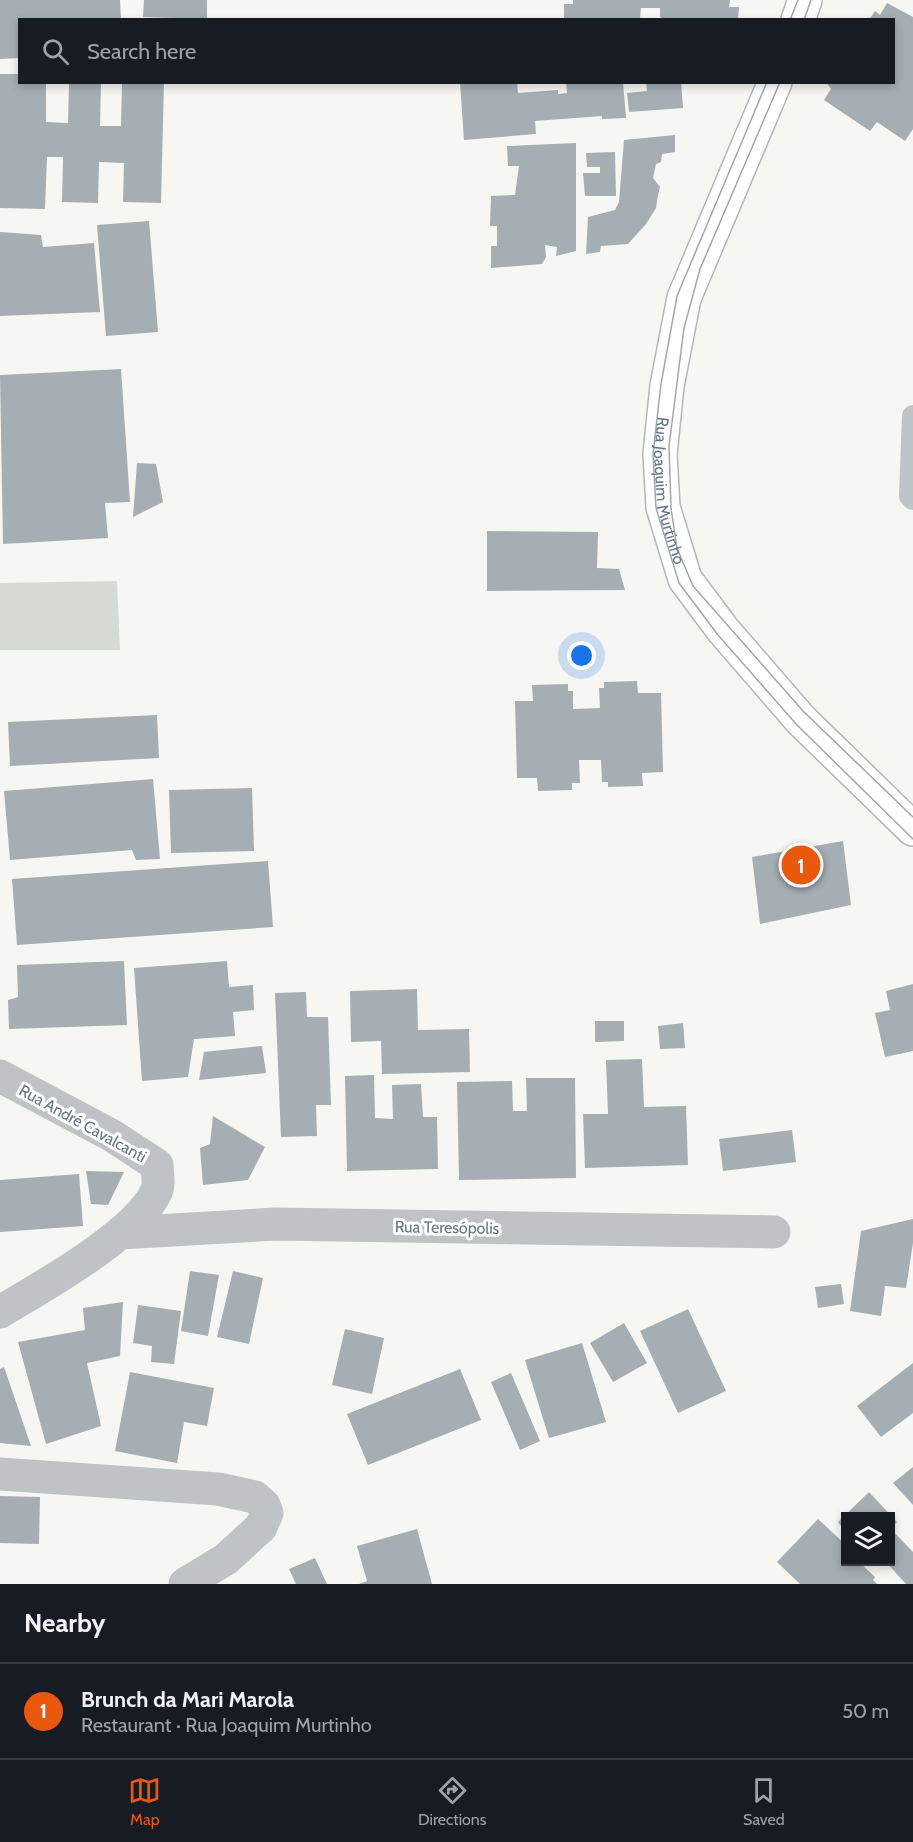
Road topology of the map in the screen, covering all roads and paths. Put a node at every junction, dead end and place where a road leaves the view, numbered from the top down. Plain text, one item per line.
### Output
1 (805, 0) edge
2 (799, 18) edge
3 (774, 84) edge
4 (913, 416) edge
5 (913, 499) edge
6 (913, 829) edge
7 (0, 1076) edge
8 (774, 1232) dead end
9 (120, 1233) junction
10 (0, 1312) edge
11 (0, 1474) edge
12 (185, 1584) edge

1 - 2 street
3 - 6 street, Rua Joaquim Murtinho
4 - 5 lane
7 - 9 street, Rua André Cavalcanti
8 - 9 street, Rua Teresópolis
9 - 10 street, Rua André Cavalcanti
11 - 12 street

